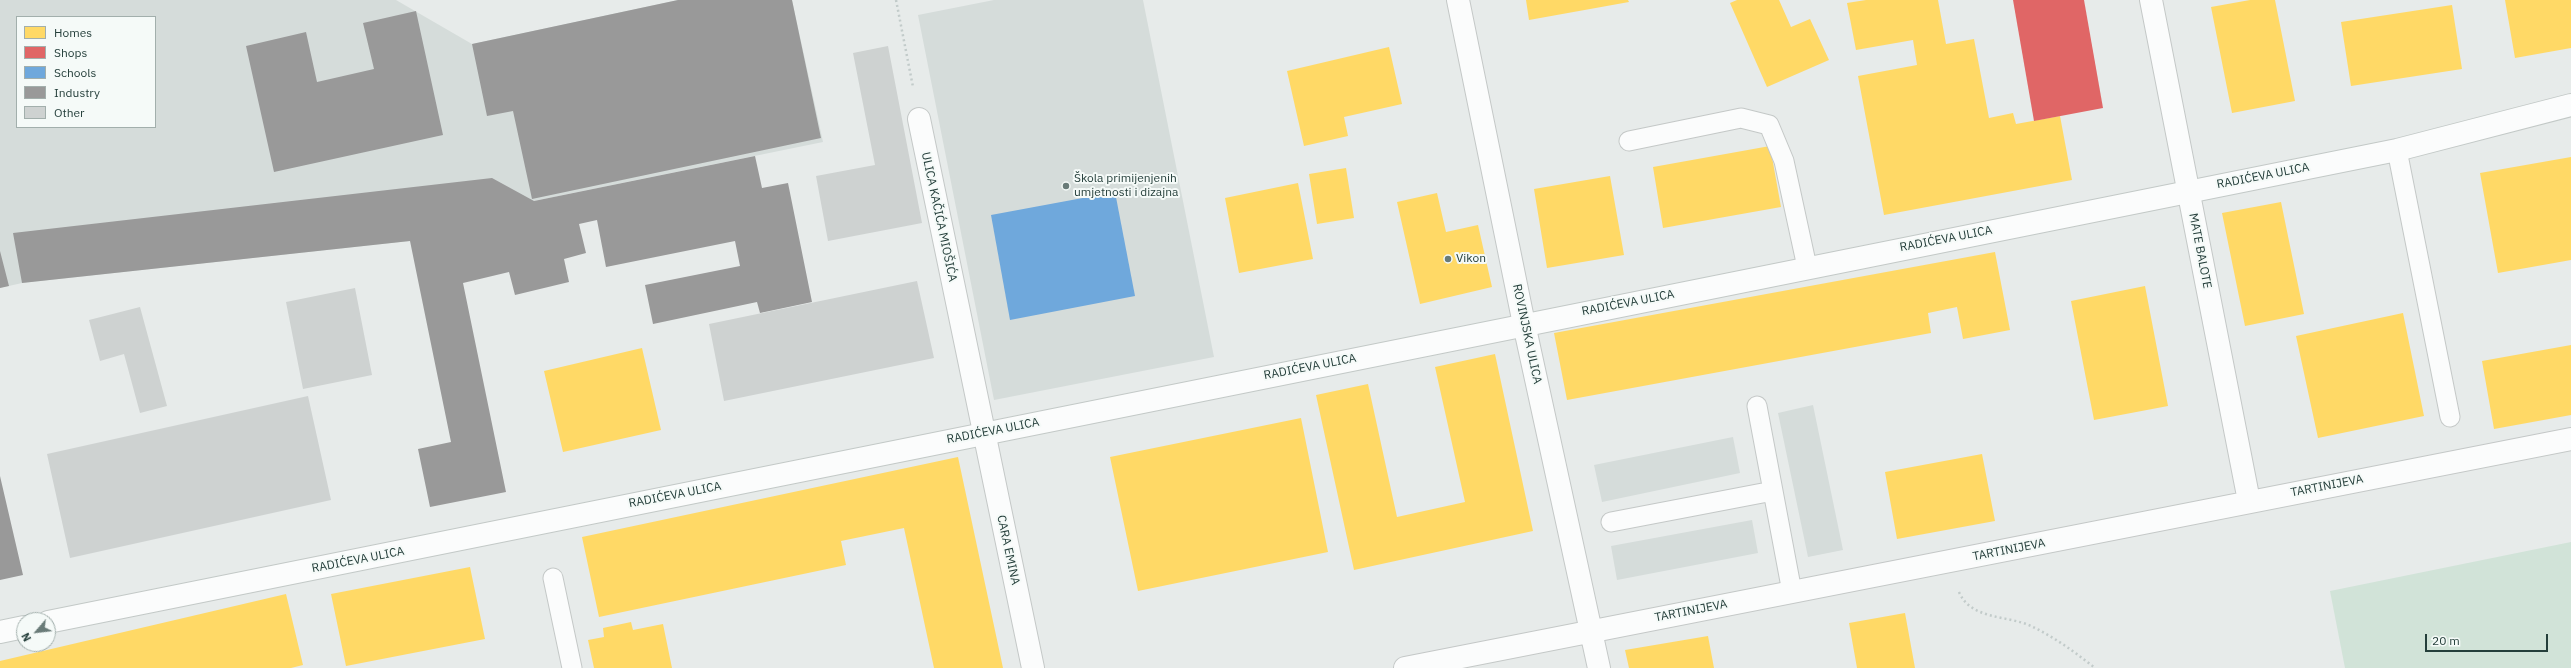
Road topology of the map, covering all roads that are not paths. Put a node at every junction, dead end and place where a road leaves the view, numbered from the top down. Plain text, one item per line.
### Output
1 (1458, 0) edge
2 (2151, 0) edge
3 (2571, 105) edge
4 (919, 119) road end
5 (1629, 141) dead end
6 (2397, 150) junction
7 (2189, 191) junction
8 (1807, 267) junction
9 (1524, 324) junction
10 (1757, 406) dead end
11 (2450, 417) dead end
12 (984, 433) junction
13 (2571, 439) edge
14 (1773, 491) junction
15 (2249, 502) junction
16 (1611, 522) dead end
17 (552, 578) dead end
18 (1792, 592) junction
19 (56, 620) edge
20 (16, 629) edge
21 (1591, 630) junction
22 (0, 632) edge
23 (1447, 664) edge
24 (572, 668) edge
25 (1032, 668) edge
26 (1406, 668) edge
27 (1599, 668) edge

1 - 9 street, ROVINJSKA ULICA
2 - 7 street, MATE BALOTE
3 - 6 street, RADIĆEVA ULICA
4 - 12 street, ULICA KAČIĆA MIOŠIĆA
5 - 8 lane
6 - 7 street, RADIĆEVA ULICA
6 - 11 lane
7 - 8 street, RADIĆEVA ULICA
7 - 15 street, MATE BALOTE
8 - 9 street, RADIĆEVA ULICA
9 - 12 street, RADIĆEVA ULICA
9 - 21 street, ROVINJSKA ULICA
10 - 14 lane
12 - 19 street, RADIĆEVA ULICA
12 - 25 street, CARA EMINA
13 - 15 street, TARTINIJEVA
14 - 16 lane
14 - 18 lane
15 - 18 street, TARTINIJEVA
17 - 24 lane
18 - 21 street, TARTINIJEVA
20 - 22 street
21 - 23 street, TARTINIJEVA
21 - 27 street, ROVINJSKA ULICA
23 - 26 street, TARTINIJEVA

